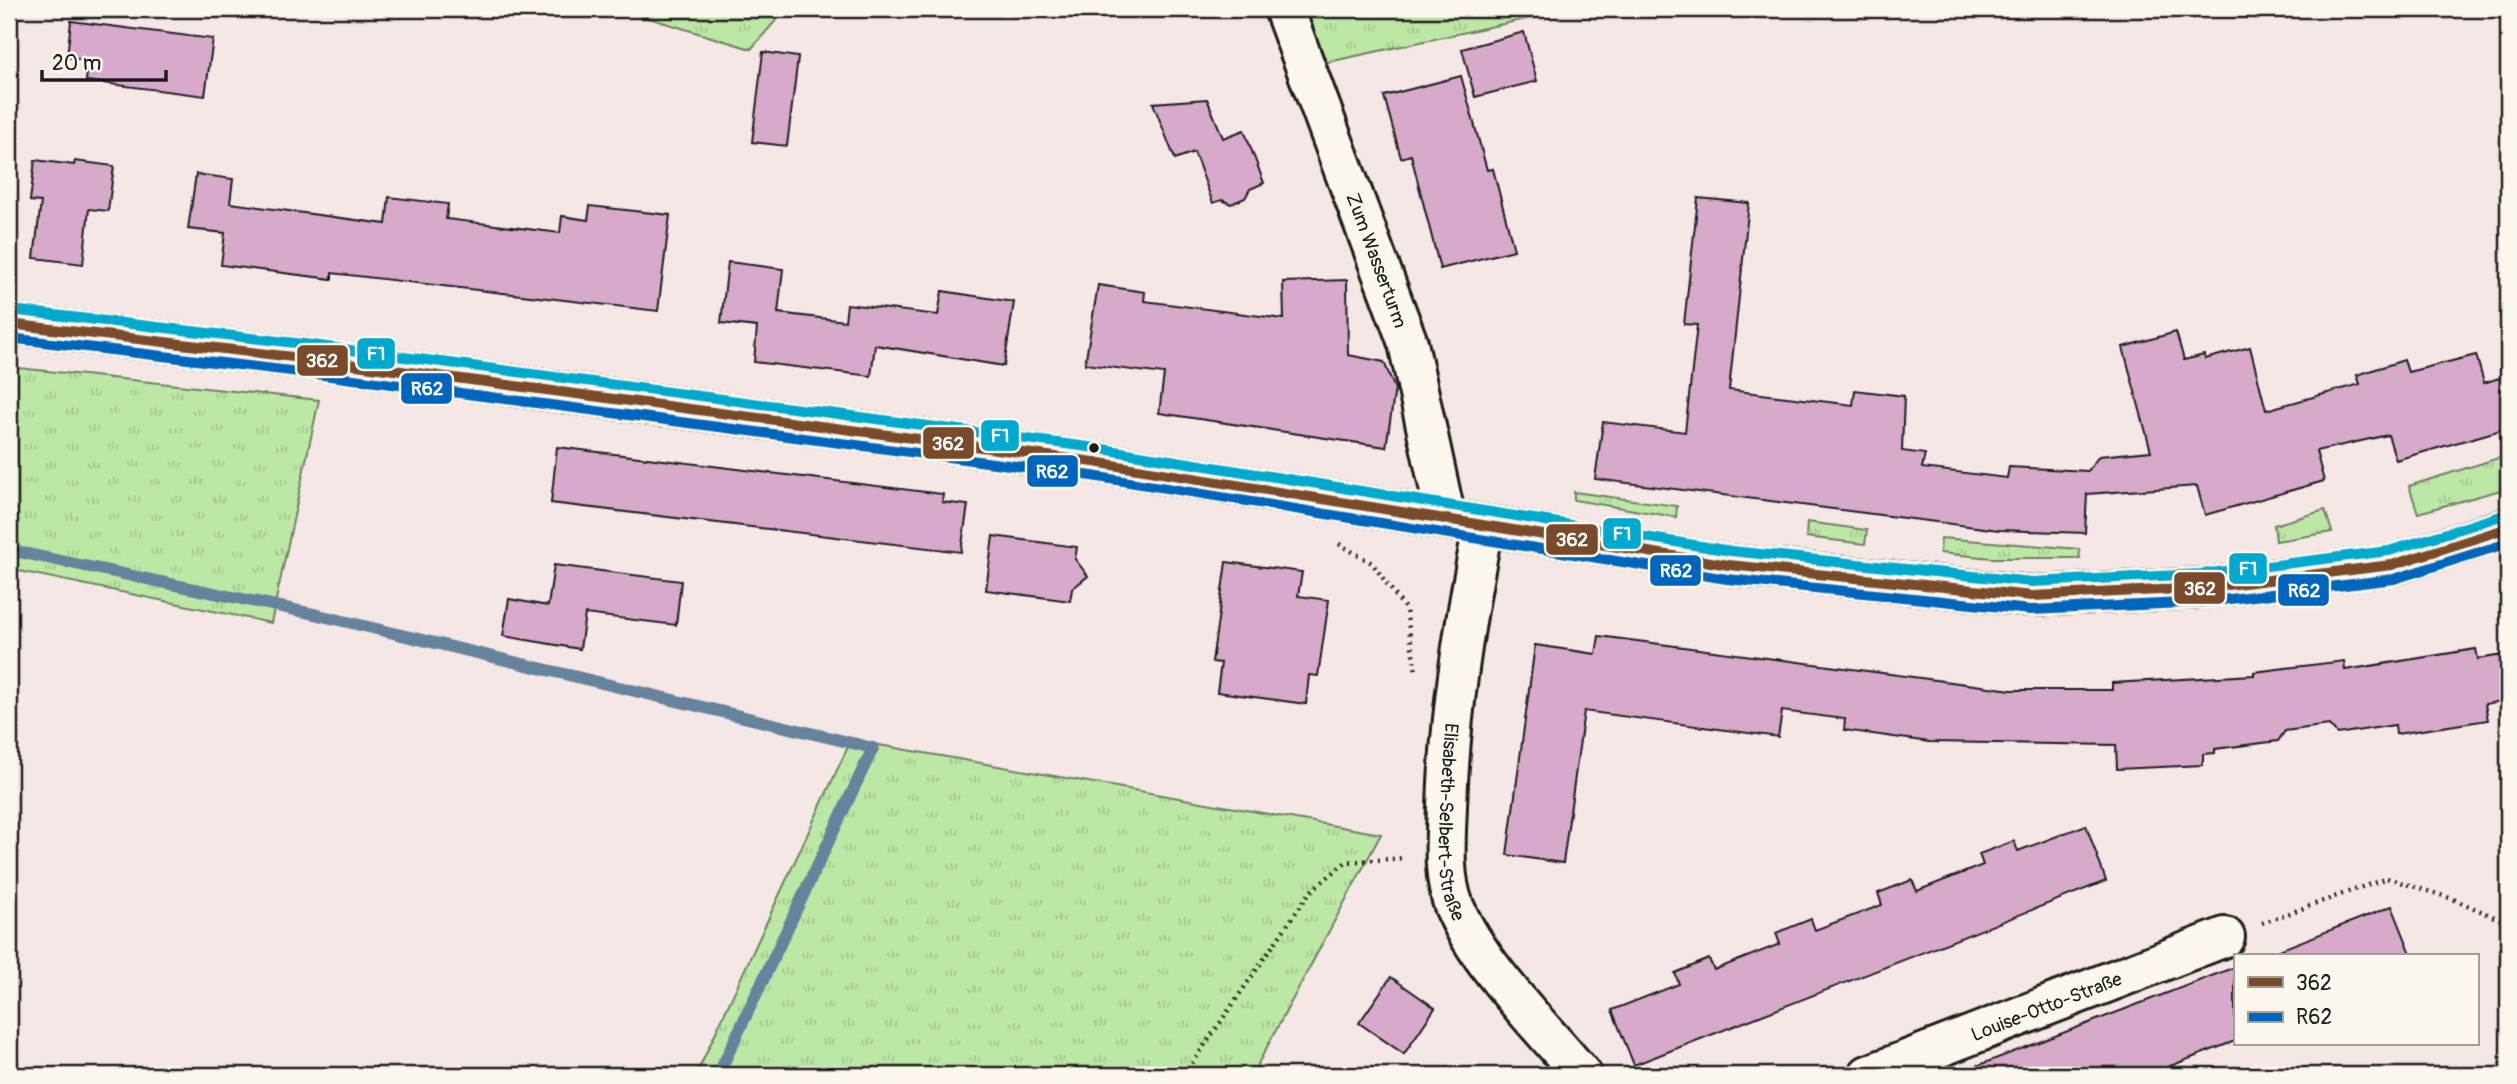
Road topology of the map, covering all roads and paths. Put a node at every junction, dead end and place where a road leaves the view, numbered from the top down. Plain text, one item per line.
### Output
1 (1284, 9) edge
2 (9, 324) edge
3 (1336, 501) junction
4 (1464, 523) junction
5 (2508, 528) edge
6 (1416, 675) dead end
7 (1445, 855) junction
8 (2508, 923) edge
9 (2225, 937) joint
10 (1184, 1075) edge
11 (1582, 1075) edge
12 (1868, 1075) edge

1 - 4 street, Zum Wasserturm
2 - 3 street
3 - 4 street
3 - 6 path
4 - 5 street
4 - 7 street, Elisabeth-Selbert-Straße
7 - 10 path
7 - 11 street, Elisabeth-Selbert-Straße
8 - 9 path
9 - 12 street, Louise-Otto-Straße

